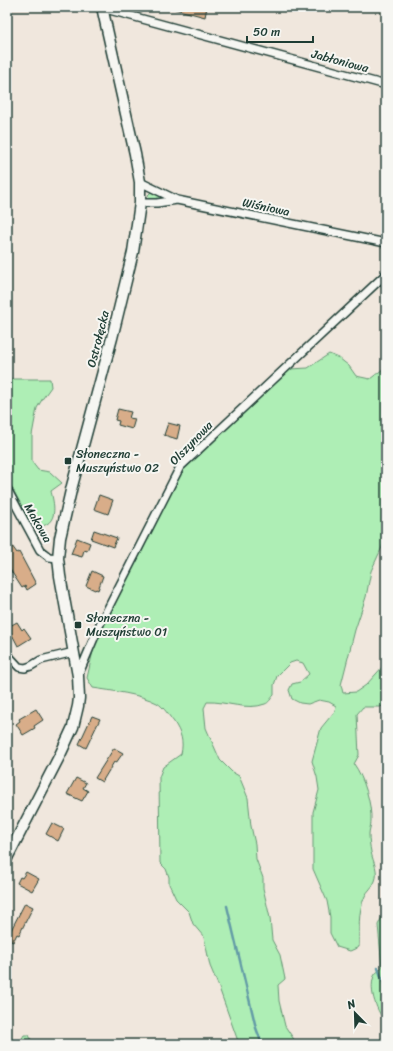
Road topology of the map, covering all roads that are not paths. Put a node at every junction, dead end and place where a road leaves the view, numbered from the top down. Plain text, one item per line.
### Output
1 (102, 8) edge
2 (386, 85) edge
3 (140, 182) junction
4 (177, 200) junction
5 (140, 203) junction
6 (386, 243) edge
7 (386, 274) edge
8 (7, 489) edge
9 (58, 558) junction
10 (74, 652) junction
11 (7, 654) edge
12 (78, 676) junction
13 (7, 858) edge

1 - 2 street, Jabłoniowa
1 - 3 street, Ostrołęcka
3 - 4 street
3 - 5 street, Ostrołęcka
4 - 5 street, Wiśniowa
4 - 6 street, Wiśniowa
5 - 9 street, Ostrołęcka
7 - 12 street, Olszynowa
8 - 9 street, Makowa
9 - 10 street, Ostrołęcka
10 - 11 street
10 - 12 street, Ostrołęcka
12 - 13 street, Ostrołęcka

